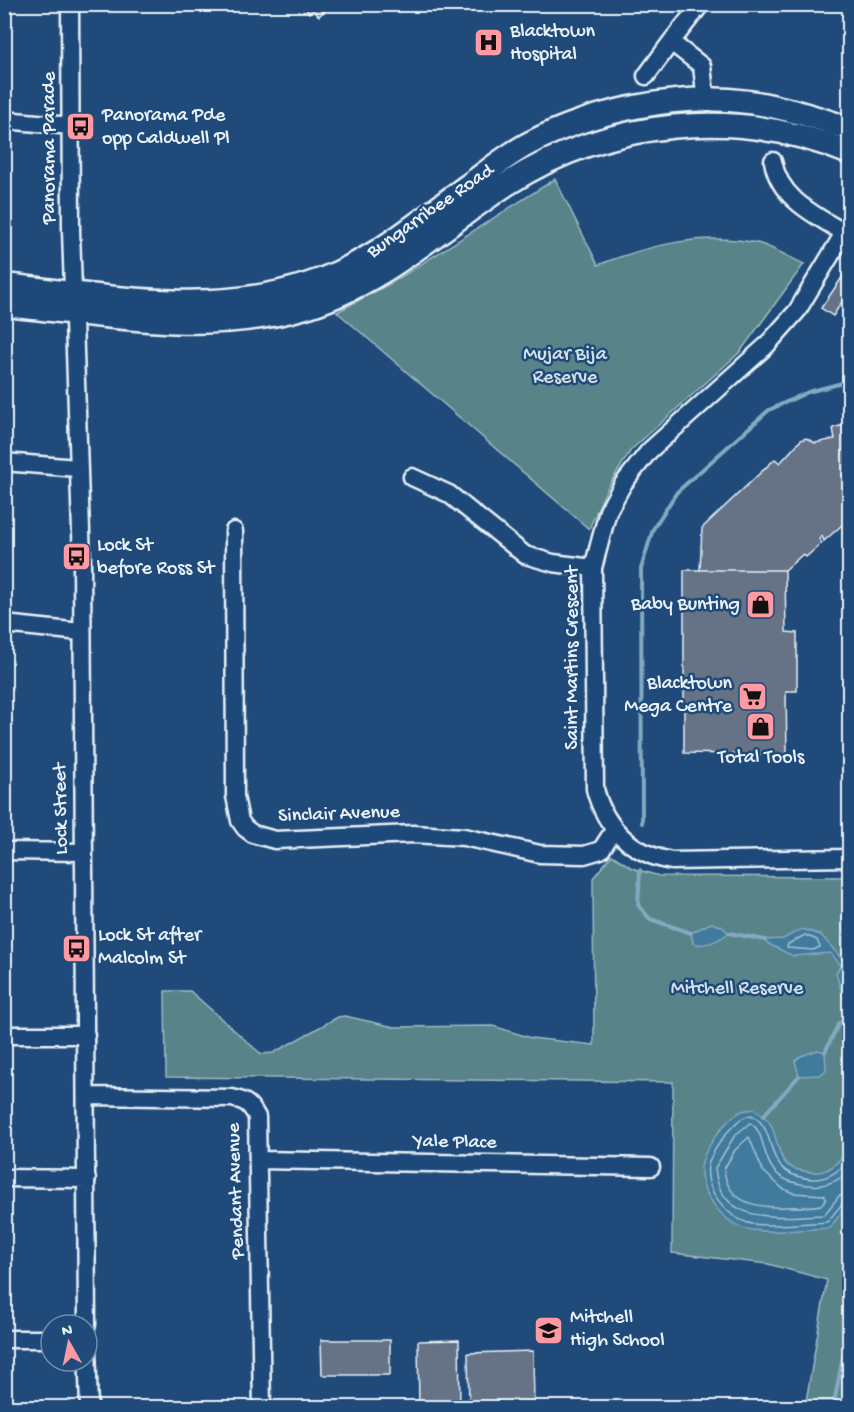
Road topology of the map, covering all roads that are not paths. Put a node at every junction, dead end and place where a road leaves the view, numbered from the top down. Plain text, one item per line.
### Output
1 (70, 4) edge
2 (700, 4) edge
3 (671, 42) junction
4 (646, 76) dead end
5 (706, 101) junction
6 (4, 120) edge
7 (71, 126) junction
8 (849, 129) edge
9 (849, 153) edge
10 (773, 161) dead end
11 (846, 227) edge
12 (4, 285) edge
13 (73, 302) junction
14 (4, 305) edge
15 (4, 462) edge
16 (77, 468) junction
17 (412, 477) dead end
18 (234, 531) dead end
19 (593, 568) junction
20 (4, 624) edge
21 (81, 632) junction
22 (614, 830) junction
23 (4, 851) edge
24 (83, 852) junction
25 (849, 858) edge
26 (4, 1035) edge
27 (86, 1035) junction
28 (86, 1096) junction
29 (258, 1160) junction
30 (651, 1167) dead end
31 (4, 1178) edge
32 (87, 1179) junction
33 (87, 1313) edge
34 (4, 1339) edge
35 (39, 1339) edge
36 (88, 1373) edge
37 (89, 1407) edge
38 (262, 1407) edge

1 - 7 street, Panorama Parade
2 - 3 street
3 - 4 street
3 - 5 street
5 - 8 main road, Bungarribee Road
5 - 13 main road, Bungarribee Road
6 - 7 street
7 - 13 street, Panorama Parade
9 - 13 main road, Bungarribee Road
10 - 11 street
11 - 19 street, Saint Martins Crescent
12 - 13 main road, Bungarribee Road
13 - 14 main road, Bungarribee Road
13 - 16 street, Lock Street
15 - 16 street
16 - 21 street, Lock Street
17 - 19 street
18 - 22 street, Sinclair Avenue
19 - 22 street, Saint Martins Crescent
20 - 21 street
21 - 24 street, Lock Street
22 - 25 street, Saint Martins Crescent
23 - 24 street
24 - 27 street, Lock Street
26 - 27 street
27 - 28 street, Lock Street
28 - 29 street, Pendant Avenue
28 - 32 street, Lock Street
29 - 30 street, Yale Place
29 - 38 street, Pendant Avenue
31 - 32 street
32 - 33 street, Lock Street
34 - 35 street
36 - 37 street

